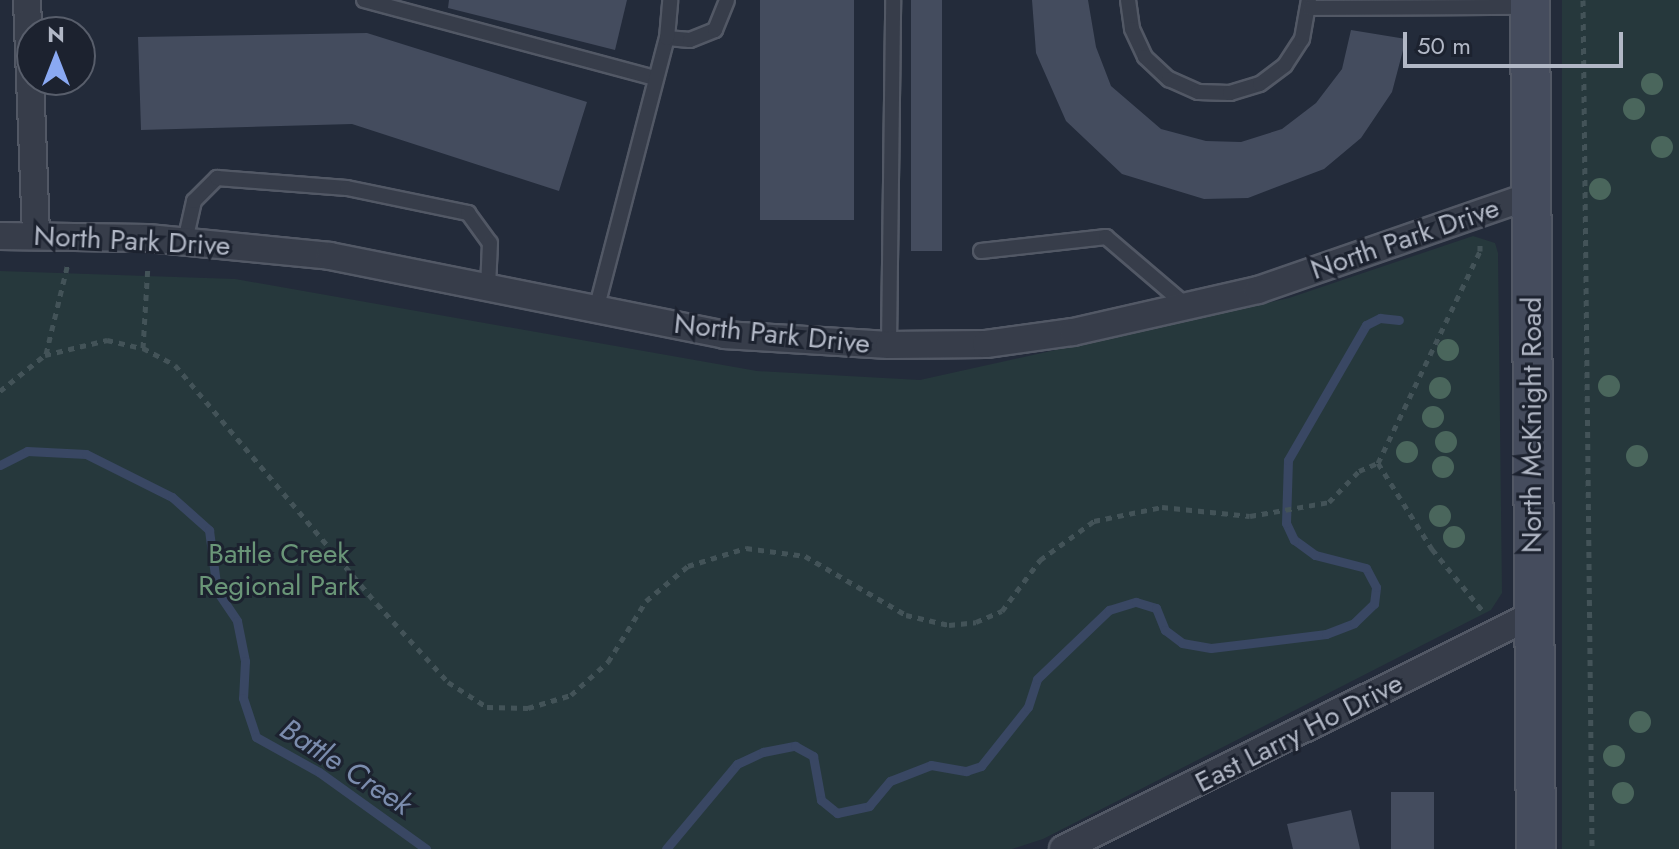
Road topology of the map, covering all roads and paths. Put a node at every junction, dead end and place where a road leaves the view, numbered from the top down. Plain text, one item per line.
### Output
1 (27, 0) edge
2 (364, 0) edge
3 (670, 0) edge
4 (727, 0) edge
5 (893, 0) edge
6 (1128, 0) edge
7 (1583, 0) edge
8 (1310, 4) edge
9 (1530, 4) edge
10 (667, 38) junction
11 (656, 78) junction
12 (1530, 196) junction
13 (36, 235) junction
14 (0, 236) edge
15 (148, 238) junction
16 (185, 241) junction
17 (981, 251) dead end
18 (1480, 251) dead end
19 (68, 264) dead end
20 (488, 287) junction
21 (1189, 307) junction
22 (596, 310) junction
23 (889, 345) junction
24 (143, 348) junction
25 (45, 355) junction
26 (0, 391) edge
27 (1378, 463) junction
28 (1482, 608) dead end
29 (1534, 614) junction
30 (1063, 849) edge
31 (1536, 849) edge
32 (1592, 849) edge

1 - 13 street
2 - 11 lane
3 - 10 lane
4 - 10 lane
5 - 23 lane
6 - 8 lane
7 - 32 path
8 - 9 lane
9 - 12 main road, North McKnight Road
10 - 11 lane
11 - 22 lane
12 - 21 street, North Park Drive
12 - 29 main road, North McKnight Road
13 - 14 street, North Park Drive
13 - 15 street, North Park Drive
15 - 16 street, North Park Drive
15 - 24 path
16 - 20 street, North Park Drive
16 - 20 lane
17 - 21 lane
18 - 27 path
19 - 25 path
20 - 22 street, North Park Drive
21 - 23 street, North Park Drive
22 - 23 street, North Park Drive
24 - 25 path
24 - 27 path
25 - 26 path
27 - 28 path
29 - 30 street, East Larry Ho Drive
29 - 31 main road, North McKnight Road

